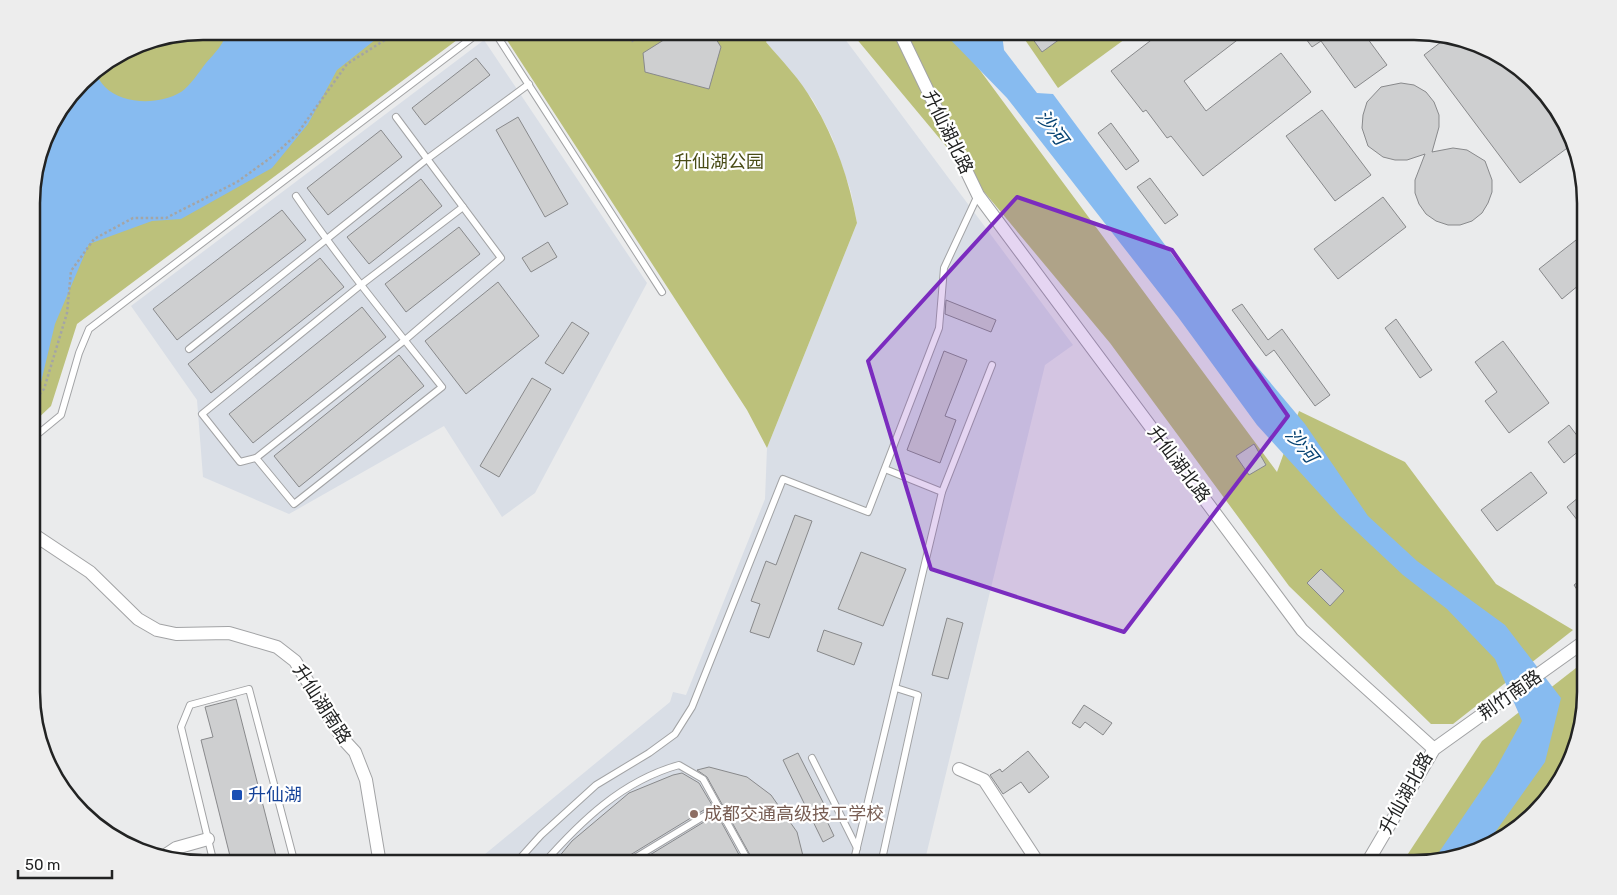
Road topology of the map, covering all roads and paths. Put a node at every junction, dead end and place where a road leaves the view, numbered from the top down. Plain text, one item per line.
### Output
1 (385, 40) edge
2 (469, 40) edge
3 (500, 40) edge
4 (903, 40) edge
5 (529, 84) junction
6 (396, 118) dead end
7 (427, 159) junction
8 (978, 195) junction
9 (296, 196) dead end
10 (463, 207) junction
11 (326, 239) junction
12 (362, 284) junction
13 (662, 292) dead end
14 (405, 340) junction
15 (189, 349) dead end
16 (992, 365) dead end
17 (40, 394) edge
18 (40, 432) edge
19 (256, 458) junction
20 (885, 469) junction
21 (942, 492) junction
22 (40, 539) edge
23 (1577, 647) edge
24 (896, 688) junction
25 (1434, 749) junction
26 (812, 758) dead end
27 (960, 769) dead end
28 (719, 807) junction
29 (208, 839) junction
30 (857, 849) junction
31 (171, 851) edge
32 (212, 855) edge
33 (293, 855) edge
34 (378, 855) edge
35 (523, 855) edge
36 (550, 855) edge
37 (640, 855) edge
38 (745, 855) edge
39 (856, 855) edge
40 (883, 855) edge
41 (1033, 855) edge
42 (1372, 855) edge

1 - 17 path
2 - 18 lane
3 - 5 lane
4 - 8 street, 升仙湖北路
5 - 7 lane
5 - 13 lane
6 - 7 lane
7 - 10 lane
7 - 11 lane
8 - 20 lane
8 - 25 street, 升仙湖北路
9 - 11 lane
10 - 12 lane
10 - 14 lane
11 - 12 lane
11 - 15 lane
12 - 14 lane
12 - 19 lane
14 - 19 lane
14 - 19 lane
16 - 21 lane
20 - 21 lane
20 - 35 lane
21 - 24 lane
22 - 34 street, 升仙湖南路
23 - 25 street, 荆竹南路
24 - 30 lane
24 - 40 lane
25 - 42 street, 升仙湖北路
26 - 30 lane
27 - 41 street
28 - 36 lane
28 - 37 lane
28 - 38 lane
29 - 31 street
29 - 32 lane
29 - 33 lane
30 - 39 lane

